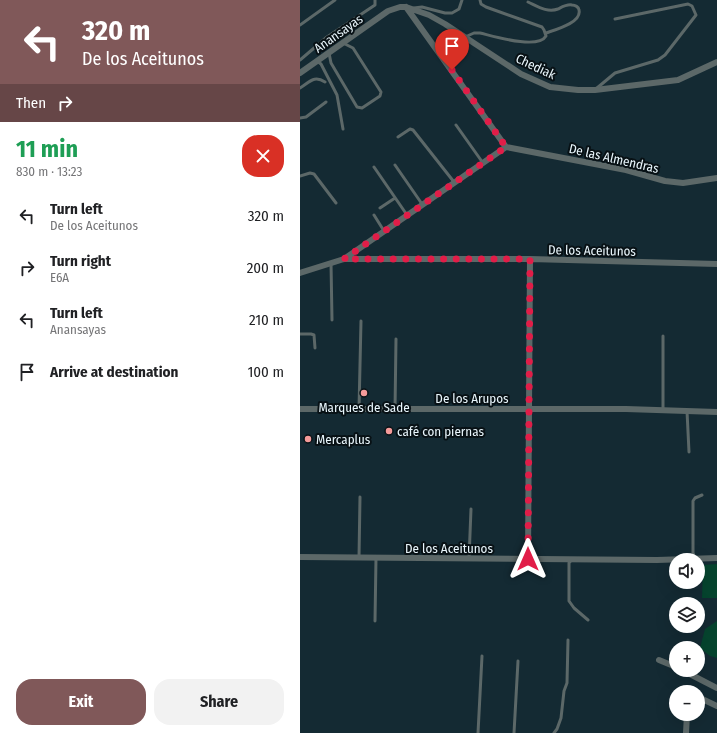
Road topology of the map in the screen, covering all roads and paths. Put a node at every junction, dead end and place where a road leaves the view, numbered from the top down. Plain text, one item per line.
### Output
1 (335, 0) edge
2 (374, 0) edge
3 (462, 0) edge
4 (480, 0) edge
5 (528, 2) dead end
6 (406, 7) junction
7 (414, 8) junction
8 (615, 19) dead end
9 (300, 24) edge
10 (546, 33) junction
11 (465, 38) junction
12 (343, 43) junction
13 (329, 53) junction
14 (300, 60) edge
15 (317, 61) junction
16 (717, 62) edge
17 (300, 73) edge
18 (325, 82) dead end
19 (300, 88) edge
20 (595, 90) junction
21 (326, 102) dead end
22 (300, 118) edge
23 (456, 125) dead end
24 (343, 129) dead end
25 (398, 137) dead end
26 (506, 147) junction
27 (484, 163) junction
28 (395, 165) dead end
29 (374, 166) dead end
30 (300, 176) edge
31 (717, 178) edge
32 (454, 182) junction
33 (395, 198) junction
34 (336, 203) dead end
35 (422, 204) junction
36 (380, 208) dead end
37 (374, 215) dead end
38 (407, 215) junction
39 (384, 231) junction
40 (344, 259) junction
41 (530, 259) junction
42 (331, 263) junction
43 (717, 264) edge
44 (300, 273) edge
45 (332, 320) dead end
46 (361, 321) dead end
47 (300, 334) edge
48 (663, 336) dead end
49 (396, 339) dead end
50 (315, 348) dead end
51 (300, 409) edge
52 (529, 409) junction
53 (359, 410) junction
54 (395, 410) junction
55 (663, 410) junction
56 (687, 411) junction
57 (717, 412) edge
58 (688, 452) dead end
59 (702, 495) dead end
60 (360, 498) dead end
61 (471, 509) dead end
62 (692, 553) edge
63 (300, 557) edge
64 (359, 558) junction
65 (376, 558) junction
66 (669, 558) edge
67 (705, 558) edge
68 (717, 558) edge
69 (469, 559) junction
70 (528, 559) junction
71 (572, 559) junction
72 (588, 620) dead end
73 (375, 621) dead end
74 (568, 640) dead end
75 (482, 656) dead end
76 (659, 660) dead end
77 (518, 661) dead end
78 (669, 664) edge
79 (696, 677) edge
80 (717, 688) edge
81 (705, 700) edge
82 (717, 706) edge
83 (687, 721) edge
84 (478, 733) edge
85 (514, 733) edge
86 (554, 733) edge
87 (686, 733) edge

1 - 9 lane
2 - 14 lane
3 - 7 lane
4 - 10 lane
5 - 10 lane
6 - 7 street, Chediak
6 - 12 street, Anansayas
6 - 26 street
7 - 11 street, Chediak
8 - 20 lane
10 - 11 lane
11 - 20 street, Chediak
12 - 13 street, Anansayas
12 - 13 lane
13 - 15 street, Anansayas
15 - 17 street, Anansayas
15 - 24 lane
16 - 20 street, Chediak
18 - 19 lane
21 - 22 lane
23 - 27 lane
25 - 32 lane
26 - 27 street
26 - 31 street, De las Almendras
27 - 32 street
28 - 35 lane
29 - 33 lane
30 - 34 lane
32 - 35 street
33 - 36 lane
33 - 38 lane
35 - 38 street
37 - 39 lane
38 - 39 street
39 - 40 street
40 - 41 street, De los Aceitunos
40 - 42 street, De los Aceitunos
41 - 43 street, De los Aceitunos
41 - 52 street
42 - 44 street, De los Aceitunos
42 - 45 lane
46 - 53 lane
47 - 50 lane
48 - 55 lane
49 - 54 lane
51 - 53 street, De los Arupos
52 - 54 street, De los Arupos
52 - 55 street, De los Arupos
52 - 70 street
53 - 54 street, De los Arupos
55 - 56 street, De los Arupos
56 - 57 street, De los Arupos
56 - 58 lane
59 - 62 lane
60 - 64 lane
61 - 69 lane
63 - 64 street, De los Aceitunos
64 - 65 street, De los Aceitunos
65 - 69 street, De los Aceitunos
65 - 73 lane
66 - 71 street, De los Aceitunos
67 - 68 street, De los Aceitunos
69 - 70 street, De los Aceitunos
70 - 71 street, De los Aceitunos
71 - 72 lane
74 - 86 lane
75 - 84 lane
76 - 78 street
77 - 85 lane
79 - 80 street
81 - 82 street
83 - 87 street

